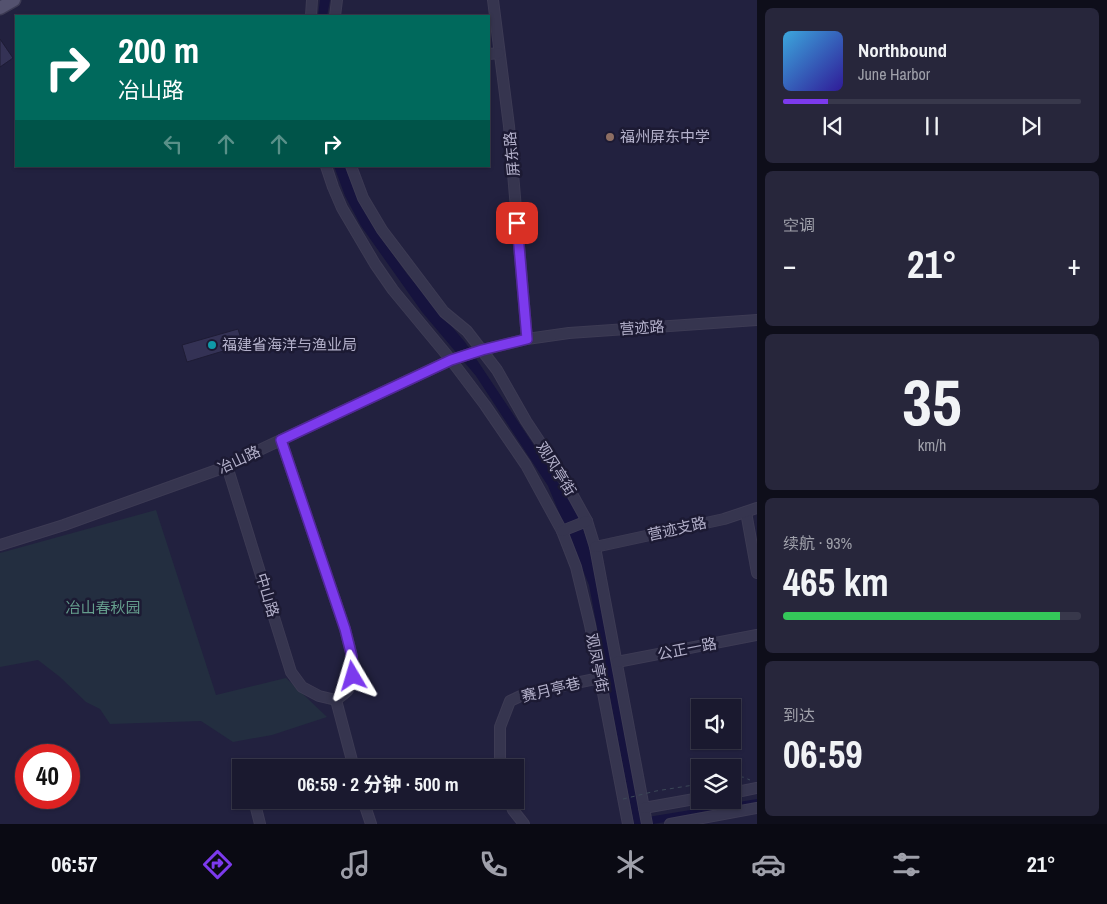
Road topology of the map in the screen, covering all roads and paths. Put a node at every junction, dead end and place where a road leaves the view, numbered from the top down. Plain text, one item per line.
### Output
1 (14, 0) edge
2 (312, 0) edge
3 (337, 0) edge
4 (493, 0) edge
5 (0, 8) edge
6 (311, 15) edge
7 (335, 15) edge
8 (494, 54) edge
9 (326, 167) edge
10 (351, 167) edge
11 (757, 320) edge
12 (527, 339) junction
13 (482, 350) junction
14 (451, 360) junction
15 (281, 440) junction
16 (227, 466) junction
17 (757, 508) edge
18 (746, 512) junction
19 (587, 521) junction
20 (562, 531) junction
21 (0, 545) edge
22 (596, 548) junction
23 (757, 573) edge
24 (757, 635) edge
25 (617, 662) junction
26 (600, 678) junction
27 (336, 700) junction
28 (352, 759) edge
29 (500, 759) edge
30 (741, 777) edge
31 (754, 784) edge
32 (691, 785) edge
33 (741, 789) edge
34 (623, 799) junction
35 (691, 800) edge
36 (644, 808) junction
37 (757, 808) edge
38 (256, 809) edge
39 (366, 809) edge
40 (513, 809) edge
41 (260, 824) edge
42 (371, 824) edge
43 (524, 824) edge
44 (628, 824) edge
45 (647, 824) edge
46 (670, 824) edge

1 - 5 main road
2 - 6 street
3 - 7 street
4 - 8 street, 屏东路
8 - 12 street, 屏东路
9 - 14 street
10 - 13 street, 观风亭街
11 - 12 street, 营迹路
12 - 13 street, 冶山路
13 - 14 street, 冶山路
13 - 19 street, 观风亭街
14 - 15 street, 冶山路
14 - 20 street, 观凤亭街
15 - 16 street, 冶山路
15 - 27 street
16 - 21 street, 冶山路
16 - 27 street, 中山路
17 - 18 street, 营迹支路
18 - 22 street, 营迹支路
18 - 23 street
19 - 20 street
19 - 22 street, 观风亭街
20 - 26 street, 观凤亭街
22 - 25 street, 观风亭街
24 - 25 street, 公正一路
25 - 36 street, 观风亭街
26 - 29 street, 赛月亭巷
26 - 34 street, 观凤亭街
27 - 28 street
30 - 31 path
31 - 33 street
32 - 34 path, bridge
34 - 44 street, 观凤亭街
35 - 36 street
36 - 45 street, 观风亭街
37 - 46 street
38 - 41 street
39 - 42 street
40 - 43 street

